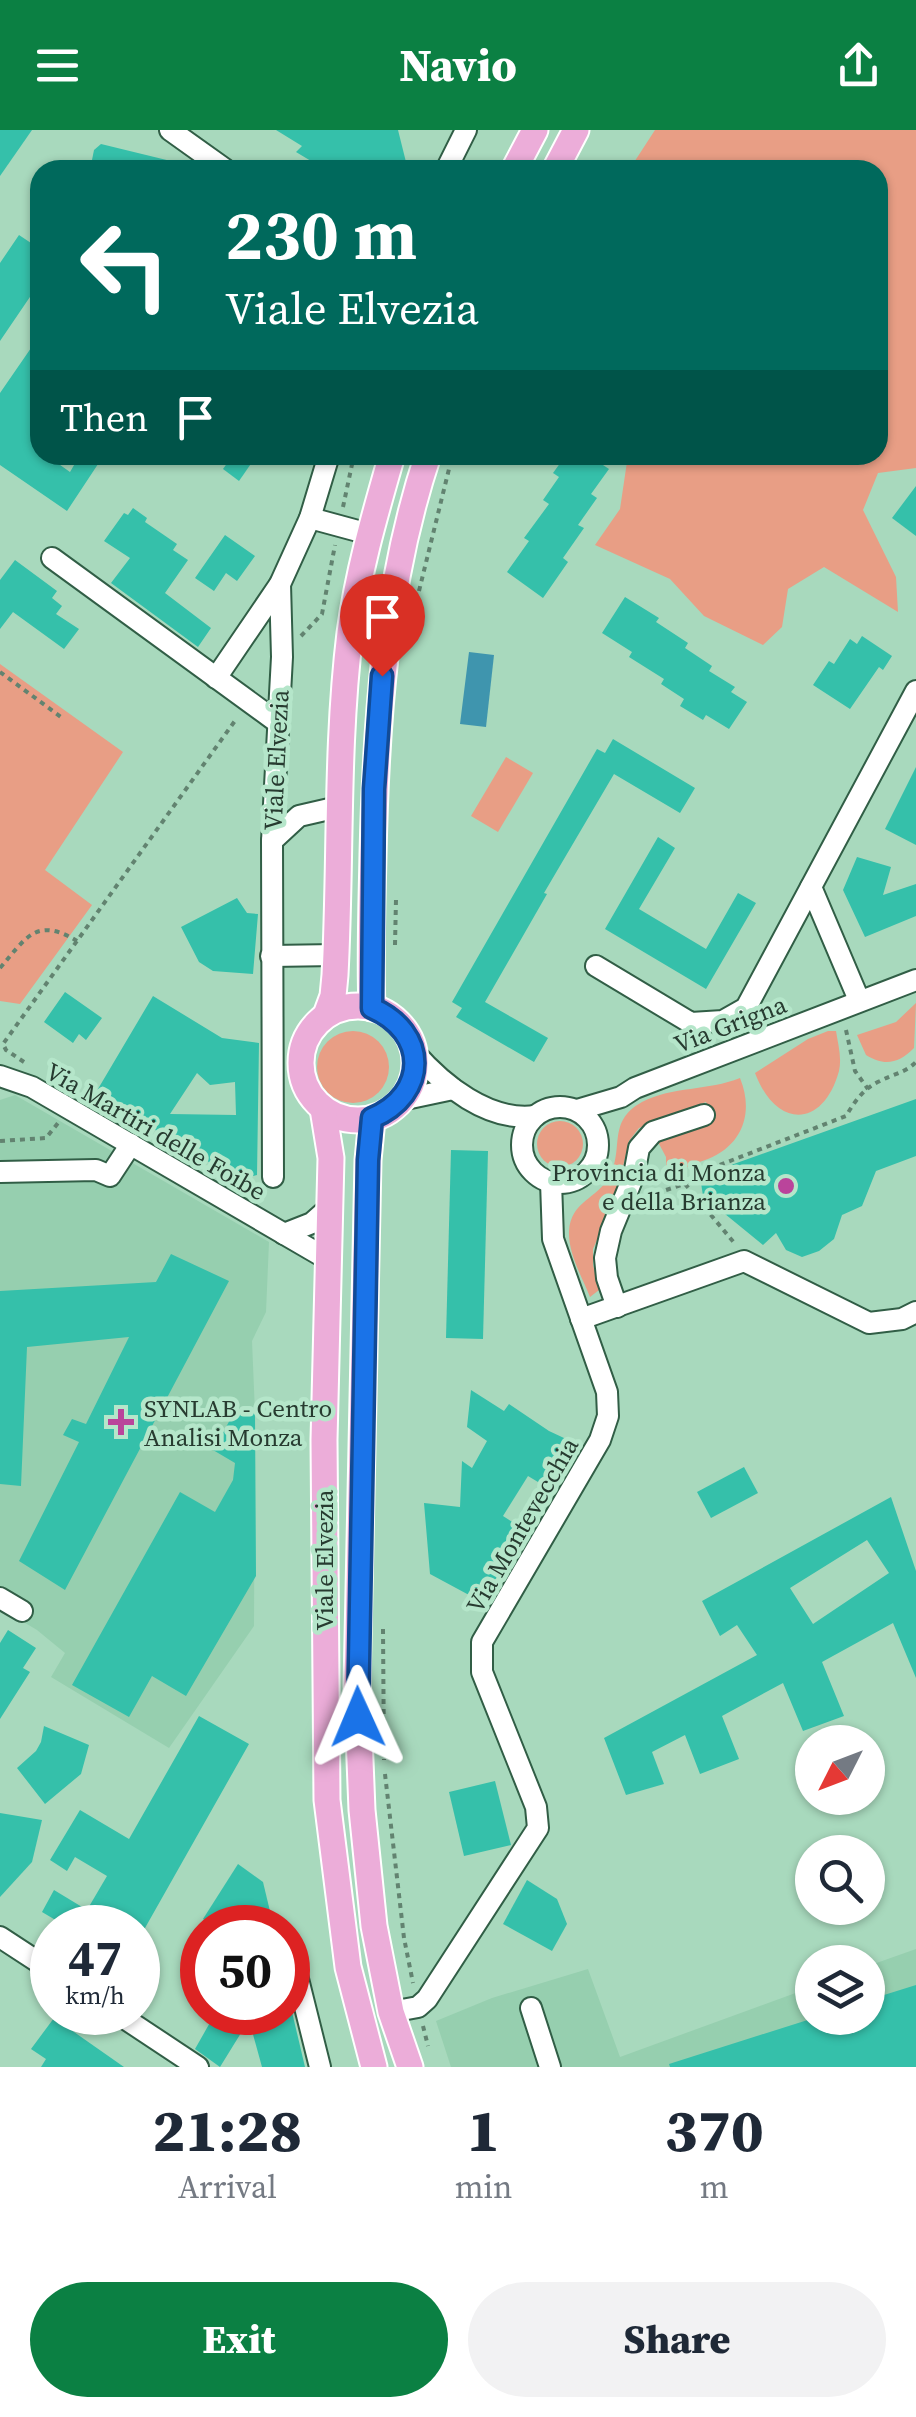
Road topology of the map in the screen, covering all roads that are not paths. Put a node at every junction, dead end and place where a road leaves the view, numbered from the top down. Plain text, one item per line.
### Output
1 (466, 130) edge
2 (534, 130) edge
3 (576, 130) edge
4 (182, 133) edge
5 (214, 160) edge
6 (451, 160) edge
7 (519, 160) edge
8 (560, 160) edge
9 (327, 465) edge
10 (389, 465) edge
11 (426, 465) edge
12 (310, 518) junction
13 (369, 534) junction
14 (52, 558) dead end
15 (280, 584) junction
16 (216, 678) junction
17 (916, 690) edge
18 (277, 722) junction
19 (338, 807) junction
20 (272, 840) junction
21 (811, 887) junction
22 (336, 955) junction
23 (271, 956) junction
24 (596, 966) dead end
25 (916, 980) edge
26 (859, 1000) junction
27 (381, 1006) junction
28 (326, 1015) junction
29 (415, 1045) junction
30 (3, 1068) edge
31 (453, 1089) junction
32 (620, 1097) junction
33 (401, 1100) junction
34 (324, 1109) junction
35 (577, 1110) junction
36 (500, 1114) junction
37 (704, 1115) dead end
38 (535, 1116) junction
39 (372, 1118) junction
40 (596, 1129) junction
41 (131, 1144) junction
42 (522, 1145) junction
43 (0, 1172) edge
44 (273, 1177) dead end
45 (551, 1182) junction
46 (330, 1208) junction
47 (284, 1234) junction
48 (329, 1260) junction
49 (617, 1306) junction
50 (916, 1312) edge
51 (582, 1319) junction
52 (0, 1598) edge
53 (22, 1611) dead end
54 (0, 1937) edge
55 (30, 1957) edge
56 (530, 2008) dead end
57 (391, 2012) junction
58 (310, 2027) edge
59 (150, 2035) edge
60 (420, 2060) edge
61 (198, 2067) edge
62 (320, 2067) edge
63 (374, 2067) edge
64 (550, 2067) edge

1 - 6 street
2 - 7 main road
3 - 8 main road
4 - 5 street
9 - 12 street, Viale Elvezia
10 - 13 main road, Viale Elvezia
11 - 27 main road
12 - 13 street
12 - 15 street, Viale Elvezia
13 - 19 main road, Viale Elvezia
14 - 16 street
15 - 16 street, Viale Elvezia
15 - 18 street, Viale Elvezia
16 - 18 street
17 - 21 street
18 - 20 street, Viale Elvezia
19 - 20 street
19 - 22 main road, Viale Elvezia
20 - 23 street, Viale Elvezia
21 - 24 street
21 - 26 street
22 - 23 street
22 - 28 main road, Viale Elvezia
23 - 44 street, Viale Elvezia
25 - 26 street, Via Grigna
26 - 32 street, Via Grigna
27 - 28 main road
27 - 29 main road
28 - 34 main road, Viale Elvezia
29 - 31 street
29 - 33 main road
30 - 41 street, Via Martiri delle Foibe
31 - 33 street
31 - 36 street
32 - 35 street, Via Grigna
32 - 40 street, Via Grigna
33 - 39 main road
34 - 39 main road
34 - 46 main road, Viale Elvezia
35 - 38 street
35 - 40 street
36 - 38 street
36 - 42 street
37 - 49 street
38 - 42 street
39 - 57 main road, Viale Elvezia
40 - 45 street
41 - 43 street
41 - 47 street, Via Martiri delle Foibe
42 - 45 street
45 - 51 street, Via Montevecchia
46 - 47 street
46 - 48 main road, Viale Elvezia
47 - 48 street, Via Martiri delle Foibe
48 - 63 main road, Viale Elvezia
49 - 50 street
49 - 51 street
51 - 57 street, Via Montevecchia
52 - 53 street
54 - 55 street
56 - 64 street
57 - 60 main road, Viale Elvezia
58 - 62 street
59 - 61 street

